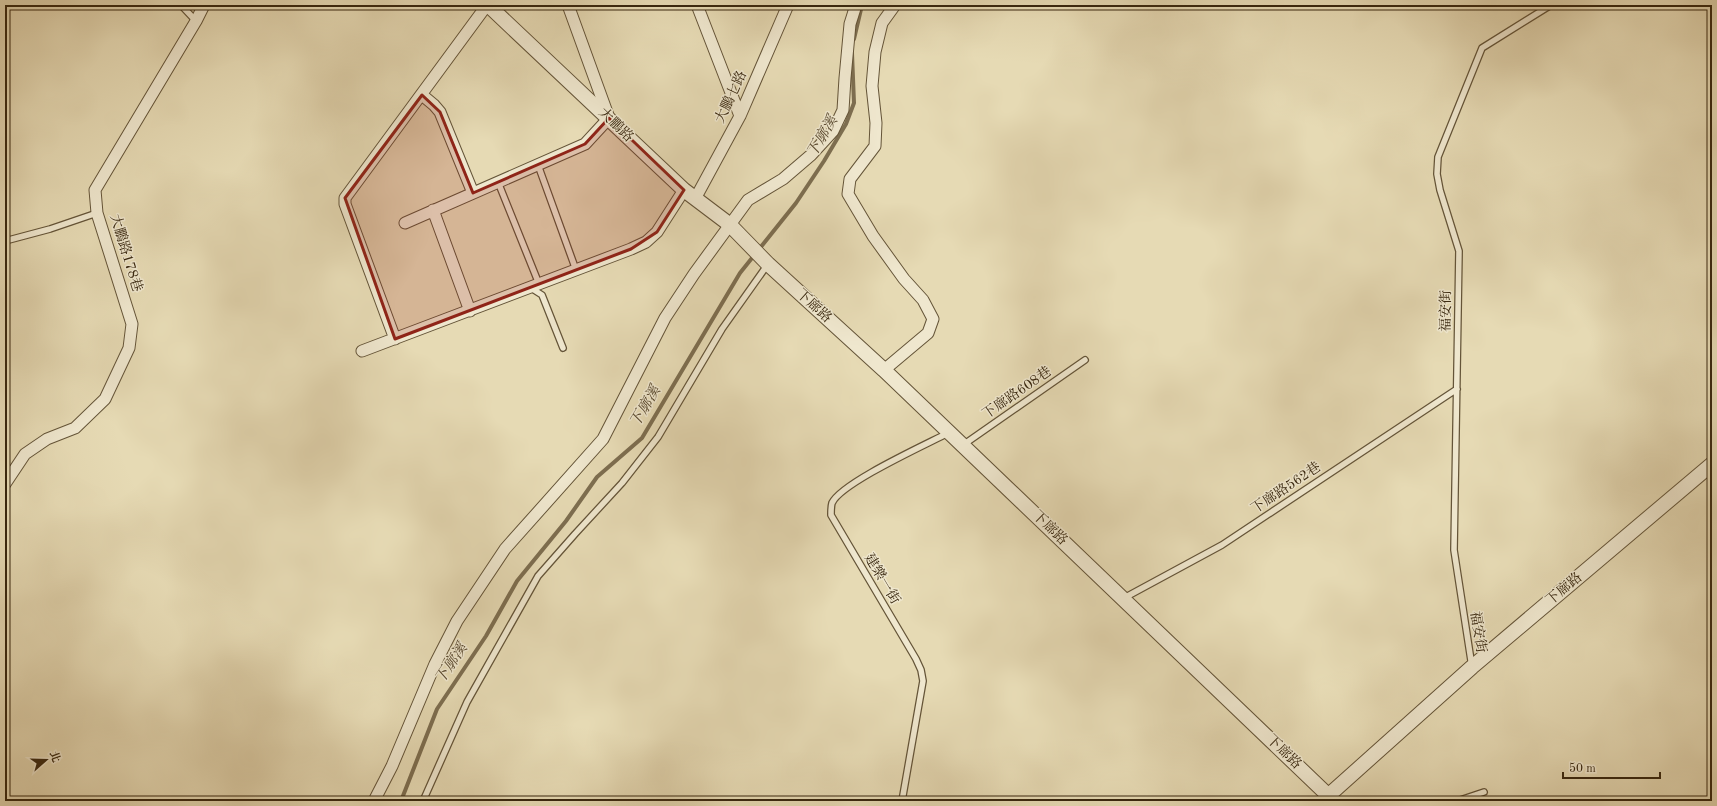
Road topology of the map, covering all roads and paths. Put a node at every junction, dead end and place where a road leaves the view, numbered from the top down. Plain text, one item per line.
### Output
1 (181, 5) edge
2 (204, 5) edge
3 (487, 5) edge
4 (568, 5) edge
5 (697, 5) edge
6 (788, 5) edge
7 (856, 5) edge
8 (895, 5) edge
9 (1551, 5) edge
10 (196, 21) junction
11 (422, 95) junction
12 (740, 116) junction
13 (609, 118) junction
14 (538, 165) junction
15 (498, 182) junction
16 (684, 190) junction
17 (473, 193) junction
18 (695, 199) junction
19 (433, 210) junction
20 (98, 213) junction
21 (405, 223) dead end
22 (729, 224) junction
23 (5, 240) edge
24 (746, 243) joint
25 (768, 264) junction
26 (576, 270) junction
27 (535, 286) junction
28 (470, 310) junction
29 (395, 339) junction
30 (563, 348) dead end
31 (362, 351) dead end
32 (1085, 360) dead end
33 (884, 370) junction
34 (1457, 389) junction
35 (950, 432) junction
36 (963, 445) junction
37 (1712, 464) edge
38 (5, 484) edge
39 (1123, 598) junction
40 (1472, 667) junction
41 (1484, 792) dead end
42 (1331, 799) edge
43 (374, 801) edge
44 (423, 801) edge
45 (902, 801) edge
46 (1456, 801) edge

1 - 10 lane
2 - 10 street, 大鵬路178巷
3 - 11 street
3 - 13 street, 大鵬路
4 - 13 street
5 - 12 street
6 - 12 street, 大鵬七路
7 - 22 street
8 - 33 street
9 - 34 lane, 福安街
10 - 20 street, 大鵬路178巷
11 - 17 street
11 - 29 street
12 - 18 street, 大鵬七路
13 - 14 street
13 - 16 street, 大鵬路
14 - 15 street
14 - 26 lane
15 - 17 street
15 - 27 lane
16 - 18 street, 大鵬路
16 - 26 street
17 - 19 street
18 - 22 street, 大鵬路
19 - 21 street
19 - 28 street
20 - 23 lane
20 - 38 street, 大鵬路178巷
22 - 24 street, 大鵬路
22 - 43 street
24 - 25 street, 下廍路
25 - 33 street, 下廍路
25 - 44 lane
26 - 27 street
27 - 28 street
27 - 30 lane
28 - 29 street
29 - 31 street
32 - 36 lane, 下廍路608巷
33 - 35 street, 下廍路
34 - 39 lane, 下廍路562巷
34 - 40 lane, 福安街
35 - 36 street, 下廍路
35 - 45 lane, 建樂一街
36 - 39 street, 下廍路
37 - 40 street, 下廍路
39 - 42 street, 下廍路
40 - 42 street, 下廍路
41 - 46 lane

